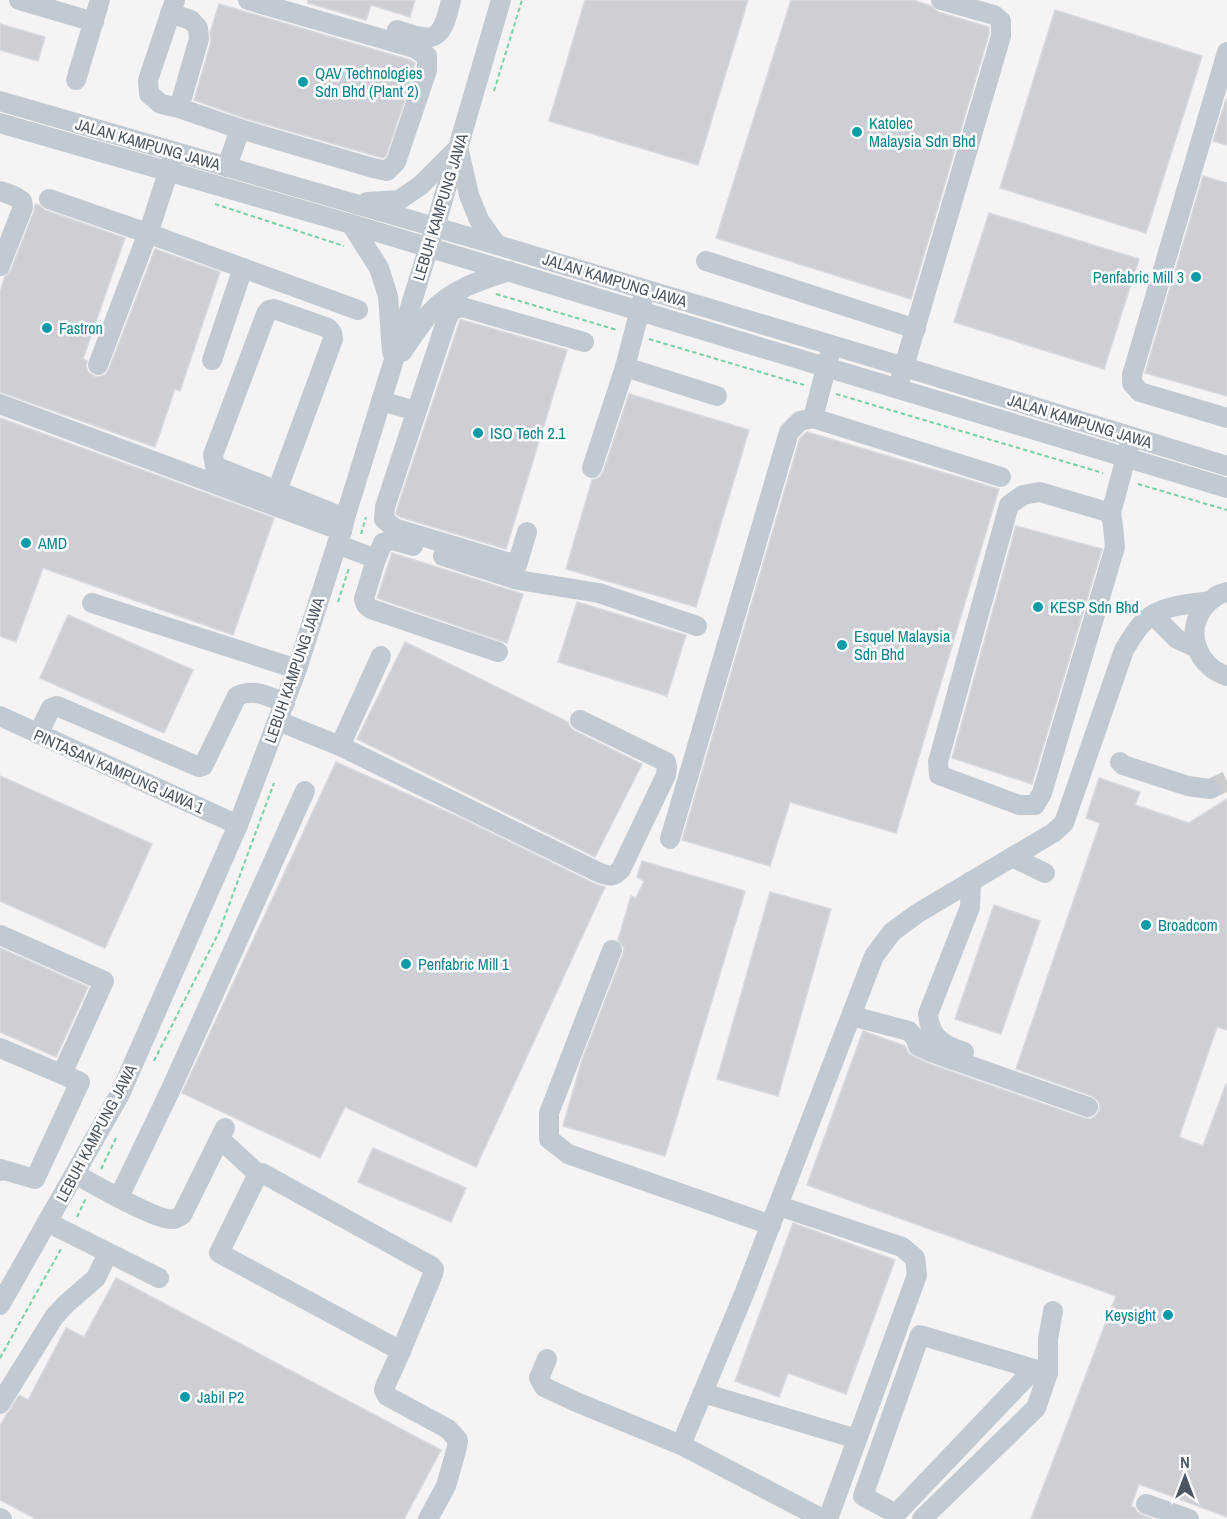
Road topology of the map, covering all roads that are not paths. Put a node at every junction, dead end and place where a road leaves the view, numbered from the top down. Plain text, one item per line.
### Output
1 (19, 0) edge
2 (100, 0) edge
3 (248, 0) edge
4 (451, 0) edge
5 (501, 0) edge
6 (941, 0) edge
7 (172, 7) edge
8 (336, 15) dead end
9 (94, 22) junction
10 (1227, 52) edge
11 (76, 80) dead end
12 (0, 101) edge
13 (178, 108) junction
14 (0, 123) edge
15 (240, 129) junction
16 (458, 148) junction
17 (174, 151) junction
18 (229, 167) junction
19 (168, 172) junction
20 (226, 188) junction
21 (0, 191) edge
22 (49, 199) dead end
23 (354, 203) junction
24 (351, 224) junction
25 (435, 227) junction
26 (147, 233) junction
27 (497, 245) junction
28 (428, 247) junction
29 (706, 261) dead end
30 (0, 266) edge
31 (243, 268) junction
32 (508, 271) junction
33 (644, 289) junction
34 (358, 310) dead end
35 (640, 311) junction
36 (916, 329) junction
37 (584, 342) dead end
38 (832, 345) junction
39 (212, 360) dead end
40 (393, 364) junction
41 (98, 365) dead end
42 (625, 367) junction
43 (826, 367) junction
44 (904, 367) junction
45 (897, 388) junction
46 (717, 396) dead end
47 (381, 402) junction
48 (0, 404) edge
49 (416, 411) junction
50 (813, 418) junction
51 (1227, 418) edge
52 (1132, 437) junction
53 (1125, 457) junction
54 (1227, 466) edge
55 (592, 468) dead end
56 (1001, 477) dead end
57 (1227, 488) edge
58 (277, 491) junction
59 (1111, 513) junction
60 (341, 531) junction
61 (527, 532) dead end
62 (376, 559) junction
63 (1227, 592) edge
64 (1209, 601) junction
65 (92, 603) dead end
66 (1153, 615) junction
67 (698, 626) dead end
68 (1197, 648) junction
69 (498, 652) dead end
70 (381, 656) dead end
71 (297, 669) junction
72 (1227, 676) edge
73 (281, 712) junction
74 (0, 716) edge
75 (580, 720) dead end
76 (38, 734) junction
77 (340, 746) junction
78 (1120, 762) dead end
79 (1210, 789) tunnel mouth
80 (305, 791) dead end
81 (238, 825) junction
82 (670, 839) dead end
83 (1012, 857) junction
84 (1045, 873) dead end
85 (971, 881) junction
86 (0, 935) edge
87 (612, 950) dead end
88 (852, 1016) junction
89 (0, 1048) edge
90 (979, 1057) dead end
91 (62, 1074) junction
92 (1088, 1107) dead end
93 (0, 1172) edge
94 (75, 1174) junction
95 (258, 1174) junction
96 (119, 1197) junction
97 (779, 1206) junction
98 (47, 1222) junction
99 (771, 1225) junction
100 (108, 1253) junction
101 (159, 1278) dead end
102 (0, 1305) edge
103 (1053, 1311) dead end
104 (400, 1351) junction
105 (547, 1359) dead end
106 (1041, 1371) junction
107 (703, 1393) junction
108 (0, 1404) edge
109 (857, 1439) junction
110 (681, 1445) junction
111 (1146, 1504) dead end
112 (428, 1519) edge
113 (823, 1519) edge
114 (828, 1519) edge
115 (922, 1519) edge
116 (1189, 1519) edge

1 - 9 street
2 - 9 street
3 - 15 street
4 - 8 street
5 - 16 street, LEBUH KAMPUNG JAWA
6 - 36 street
7 - 13 street
7 - 13 street
9 - 11 street
10 - 51 street
12 - 17 street, JALAN KAMPUNG JAWA
13 - 15 street
14 - 19 street, JALAN KAMPUNG JAWA
15 - 18 street
16 - 23 street
16 - 25 street, LEBUH KAMPUNG JAWA
16 - 27 street
17 - 18 street, JALAN KAMPUNG JAWA
17 - 19 street
18 - 20 street
18 - 23 street, JALAN KAMPUNG JAWA
19 - 20 street, JALAN KAMPUNG JAWA
19 - 26 street
20 - 24 street, JALAN KAMPUNG JAWA
21 - 30 street
22 - 26 street
23 - 25 street, JALAN KAMPUNG JAWA
24 - 28 street, JALAN KAMPUNG JAWA
24 - 40 street
25 - 27 street, JALAN KAMPUNG JAWA
25 - 28 street, LEBUH KAMPUNG JAWA
26 - 31 street
26 - 41 street
27 - 33 street, JALAN KAMPUNG JAWA
28 - 32 street, JALAN KAMPUNG JAWA
28 - 40 street, LEBUH KAMPUNG JAWA
29 - 36 street
31 - 34 street
31 - 39 street
32 - 35 street, JALAN KAMPUNG JAWA
32 - 40 street
33 - 35 street
33 - 38 street, JALAN KAMPUNG JAWA
35 - 42 street
35 - 43 street, JALAN KAMPUNG JAWA
36 - 44 street
37 - 49 street
38 - 43 street
38 - 44 street, JALAN KAMPUNG JAWA
40 - 47 street, LEBUH KAMPUNG JAWA
42 - 46 street
42 - 55 street
43 - 45 street, JALAN KAMPUNG JAWA
43 - 50 street
44 - 45 street
44 - 52 street, JALAN KAMPUNG JAWA
45 - 53 street, JALAN KAMPUNG JAWA
47 - 49 street
47 - 60 street, LEBUH KAMPUNG JAWA
48 - 60 street
49 - 61 street
50 - 56 street
50 - 82 street
52 - 53 street
52 - 54 street, JALAN KAMPUNG JAWA
53 - 57 street, JALAN KAMPUNG JAWA
53 - 59 street
58 - 58 street
58 - 60 street
59 - 59 street
60 - 62 street
60 - 71 street, LEBUH KAMPUNG JAWA
62 - 67 street
62 - 69 street
63 - 64 street
64 - 66 street
64 - 68 street
65 - 71 street
66 - 68 street
66 - 83 street
68 - 72 street
70 - 77 street
71 - 73 street, LEBUH KAMPUNG JAWA
73 - 76 street
73 - 77 street
73 - 81 street, LEBUH KAMPUNG JAWA
74 - 76 street, PINTASAN KAMPUNG JAWA 1
75 - 77 street
76 - 81 street, PINTASAN KAMPUNG JAWA 1
78 - 79 street
80 - 96 street
81 - 94 street, LEBUH KAMPUNG JAWA
83 - 84 street
83 - 85 street
85 - 88 street
85 - 90 street
86 - 91 street
87 - 99 street
88 - 92 street
88 - 97 street
89 - 91 street
91 - 93 street
94 - 96 street
94 - 98 street, LEBUH KAMPUNG JAWA
95 - 96 street
95 - 104 street
95 - 104 street
97 - 99 street
97 - 109 street
98 - 100 street
98 - 102 street, LEBUH KAMPUNG JAWA
99 - 107 street
100 - 101 street
100 - 108 street
103 - 106 street
104 - 112 street
105 - 110 street
106 - 106 street
106 - 115 street
107 - 109 street
107 - 110 street
109 - 114 street
110 - 113 street
111 - 116 street

